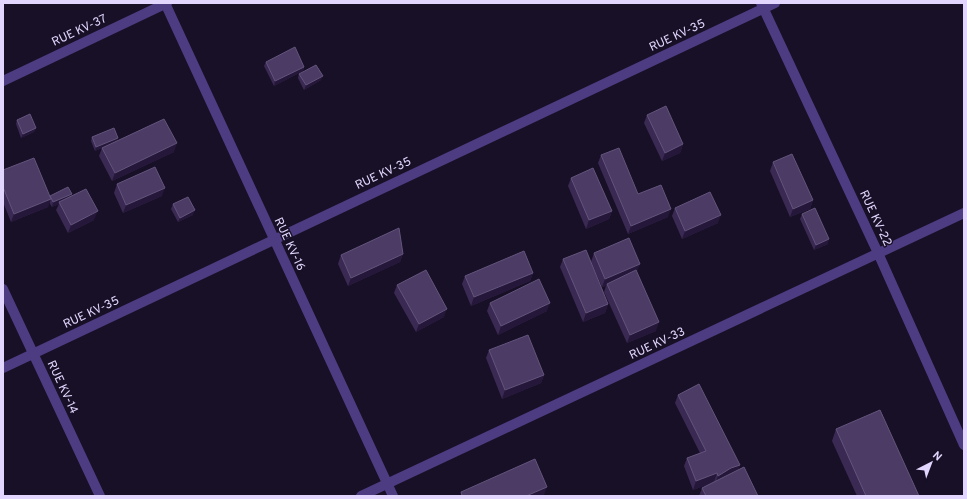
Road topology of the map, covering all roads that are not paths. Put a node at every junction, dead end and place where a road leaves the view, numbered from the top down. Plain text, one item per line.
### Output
1 (165, 3) edge
2 (775, 3) edge
3 (762, 6) edge
4 (3, 81) edge
5 (964, 213) edge
6 (274, 240) junction
7 (878, 253) junction
8 (3, 289) edge
9 (33, 353) junction
10 (3, 368) edge
11 (964, 445) edge
12 (387, 484) junction
13 (100, 496) edge
14 (361, 496) edge
15 (393, 496) edge

1 - 4 street, RUE KV-37
1 - 6 street, RUE KV-16
2 - 3 street, RUE KV-35
3 - 6 street, RUE KV-35
3 - 7 street, RUE KV-22
5 - 7 street, RUE KV-33
6 - 9 street, RUE KV-35
6 - 12 street, RUE KV-16
7 - 11 street, RUE KV-22
7 - 12 street, RUE KV-33
8 - 9 street, RUE KV-14
9 - 10 street, RUE KV-35
9 - 13 street, RUE KV-14
12 - 14 street, RUE KV-33
12 - 15 street, RUE KV-16

